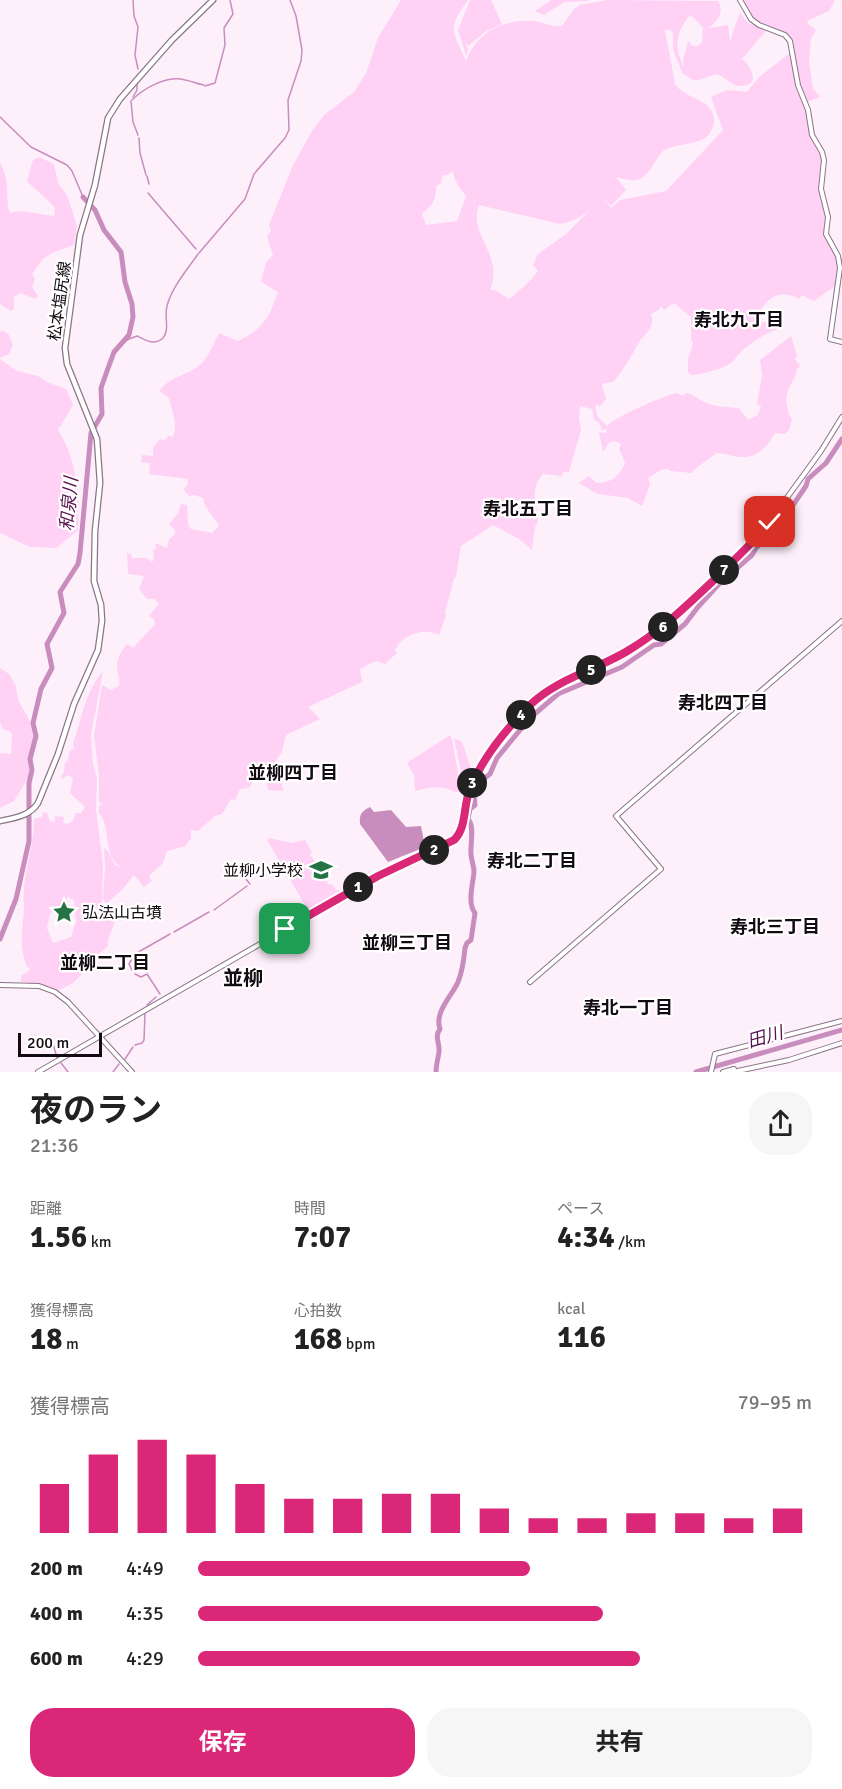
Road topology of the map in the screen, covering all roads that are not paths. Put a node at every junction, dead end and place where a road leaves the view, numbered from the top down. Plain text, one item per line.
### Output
1 (213, 0) edge
2 (740, 0) edge
3 (842, 342) edge
4 (842, 417) edge
5 (842, 621) edge
6 (0, 821) edge
7 (530, 982) dead end
8 (0, 985) edge
9 (842, 1022) edge
10 (99, 1037) junction
11 (842, 1043) edge
12 (744, 1069) junction
13 (38, 1072) edge
14 (132, 1072) edge
15 (711, 1072) edge
16 (723, 1072) edge
17 (733, 1072) edge

1 - 6 main road, 松本塩尻線
2 - 3 street
4 - 10 street
5 - 7 street
8 - 10 street
9 - 15 street
10 - 13 street
10 - 14 street
11 - 12 street
12 - 16 street
12 - 17 street

